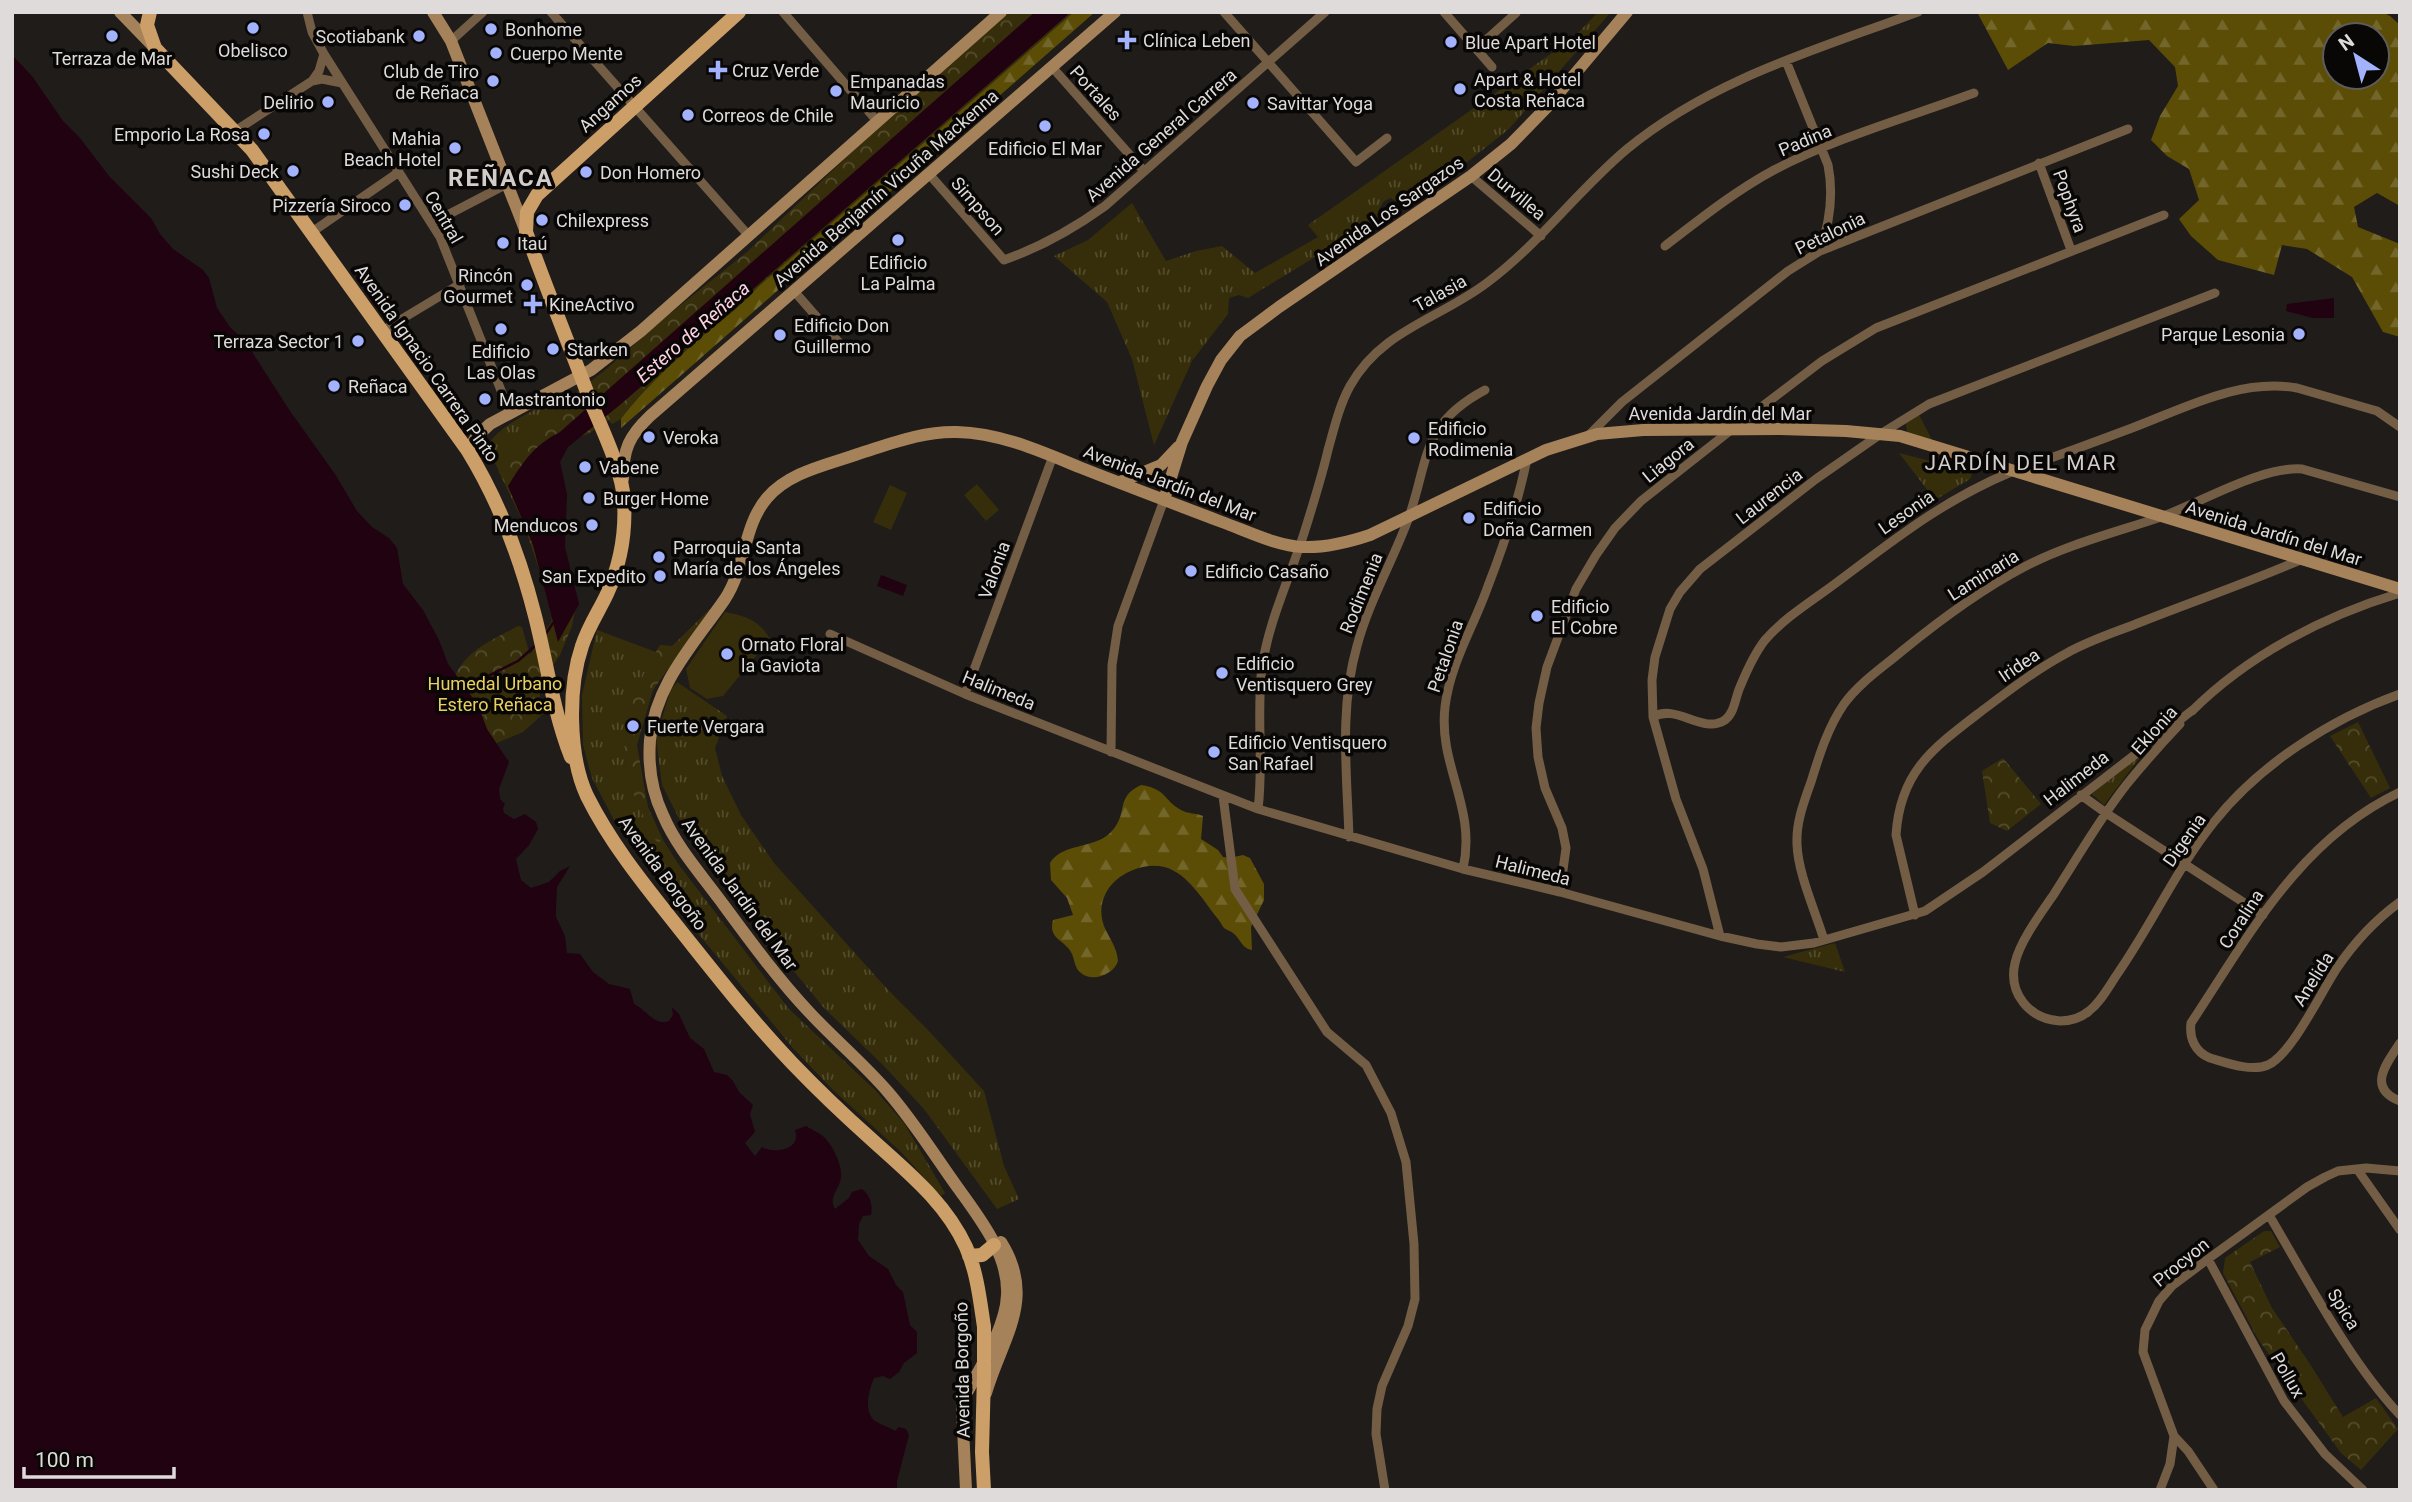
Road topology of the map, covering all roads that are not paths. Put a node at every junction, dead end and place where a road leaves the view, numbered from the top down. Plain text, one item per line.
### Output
1 (120, 12) edge
2 (150, 12) edge
3 (307, 12) edge
4 (433, 12) edge
5 (483, 12) edge
6 (551, 12) edge
7 (739, 12) edge
8 (783, 12) edge
9 (1001, 12) edge
10 (1115, 12) edge
11 (1224, 12) edge
12 (1325, 12) edge
13 (1444, 12) edge
14 (1628, 12) edge
15 (1919, 12) edge
16 (1516, 13) edge
17 (451, 41) junction
18 (155, 48) junction
19 (1476, 49) junction
20 (324, 54) junction
21 (1786, 61) junction
22 (1268, 62) junction
23 (1052, 67) junction
24 (1492, 67) dead end
25 (312, 80) junction
26 (342, 83) junction
27 (1974, 93) dead end
28 (634, 107) junction
29 (877, 121) junction
30 (2128, 129) dead end
31 (235, 131) junction
32 (1387, 138) dead end
33 (1821, 149) junction
34 (2039, 163) junction
35 (1144, 171) junction
36 (399, 172) junction
37 (929, 174) junction
38 (1471, 176) junction
39 (507, 184) junction
40 (2164, 215) dead end
41 (432, 223) junction
42 (312, 232) junction
43 (526, 232) junction
44 (748, 236) junction
45 (1541, 236) junction
46 (1665, 246) dead end
47 (2071, 250) junction
48 (1820, 251) junction
49 (1004, 260) joint
50 (460, 284) junction
51 (794, 291) junction
52 (2216, 293) dead end
53 (383, 331) junction
54 (842, 346) dead end
55 (581, 376) junction
56 (1485, 390) dead end
57 (510, 413) junction
58 (2400, 427) edge
59 (1731, 430) junction
60 (1882, 433) junction
61 (1588, 436) junction
62 (1182, 442) junction
63 (468, 451) junction
64 (1053, 456) junction
65 (1527, 459) junction
66 (2011, 472) junction
67 (1120, 482) junction
68 (623, 493) junction
69 (2400, 497) edge
70 (1164, 500) junction
71 (1409, 516) junction
72 (2160, 517) junction
73 (1300, 548) junction
74 (2300, 560) junction
75 (2400, 591) edge
76 (830, 634) dead end
77 (546, 664) junction
78 (575, 676) junction
79 (965, 694) junction
80 (2400, 694) edge
81 (2194, 709) junction
82 (1653, 717) junction
83 (1111, 752) junction
84 (585, 791) junction
85 (2400, 792) edge
86 (2081, 795) junction
87 (1223, 796) junction
88 (1258, 809) junction
89 (2106, 813) junction
90 (1349, 837) junction
91 (2184, 864) junction
92 (1463, 869) junction
93 (1560, 892) junction
94 (2400, 902) edge
95 (1915, 915) junction
96 (2263, 915) junction
97 (1720, 936) junction
98 (1824, 940) junction
99 (2029, 1011) joint
100 (2400, 1043) edge
101 (2252, 1068) joint
102 (2400, 1101) edge
103 (2357, 1169) junction
104 (2400, 1171) edge
105 (2269, 1214) junction
106 (982, 1222) junction
107 (2400, 1230) edge
108 (994, 1245) junction
109 (970, 1256) junction
110 (2208, 1259) junction
111 (982, 1407) junction
112 (2400, 1415) edge
113 (2174, 1436) junction
114 (966, 1490) edge
115 (985, 1490) edge
116 (1385, 1490) edge
117 (2160, 1490) edge
118 (2214, 1490) edge
119 (2363, 1490) edge

1 - 18 street
2 - 18 main road
3 - 20 street, Central
4 - 17 street, Avenida Borgoño
5 - 17 street
6 - 28 street
7 - 28 main road, Angamos
8 - 29 street
9 - 29 street
10 - 23 street, Avenida Benjamín Vicuña Mackenna
11 - 22 street
12 - 22 street, Avenida General Carrera
13 - 19 street
14 - 38 street, Avenida Los Sargazos
15 - 21 street, Talasia
16 - 19 street
17 - 39 street, Avenida Borgoño
18 - 31 main road, Avenida Ignacio Carrera Pinto
19 - 24 street
20 - 25 street
20 - 26 street, Central
21 - 33 street
21 - 45 street, Talasia
22 - 32 street
22 - 35 street, Avenida General Carrera
23 - 35 street, Portales
23 - 37 street, Avenida Benjamín Vicuña Mackenna
25 - 26 street
25 - 31 street
26 - 36 street, Central
27 - 33 street, Padina
28 - 43 main road, Angamos
28 - 44 street
29 - 44 street
30 - 34 street, Petalonia
31 - 42 main road, Avenida Ignacio Carrera Pinto
33 - 46 street, Padina
33 - 48 street
34 - 47 street, Pophyra
34 - 48 street, Petalonia
35 - 49 street, Avenida General Carrera
36 - 41 street, Central
36 - 42 street
37 - 49 street, Simpson
37 - 51 street, Avenida Benjamín Vicuña Mackenna
38 - 45 street, Durvillea
38 - 62 street, Avenida Los Sargazos
39 - 41 street
39 - 43 street, Avenida Borgoño
40 - 47 street, Liagora
41 - 50 street, Central
42 - 53 main road, Avenida Ignacio Carrera Pinto
43 - 55 main road, Avenida Borgoño
44 - 55 street
45 - 73 street, Talasia
47 - 59 street, Liagora
48 - 61 street, Petalonia
50 - 53 street
50 - 57 street, Central
51 - 54 street
51 - 68 street, Avenida Benjamín Vicuña Mackenna
52 - 60 street, Laurencia
53 - 63 main road, Avenida Ignacio Carrera Pinto
55 - 57 street
55 - 68 main road, Avenida Borgoño
56 - 71 street, Rodimenia
57 - 63 street
58 - 66 street, Lesonia
59 - 60 street, Avenida Jardín del Mar
59 - 61 street, Avenida Jardín del Mar
59 - 93 street, Liagora
60 - 66 street, Avenida Jardín del Mar
60 - 82 street, Laurencia
61 - 65 street, Avenida Jardín del Mar
62 - 67 street, Avenida Los Sargazos
62 - 70 street, Avenida Los Sargazos
63 - 77 main road, Avenida Ignacio Carrera Pinto
64 - 67 street, Avenida Jardín del Mar
64 - 79 street, Valonia
64 - 106 street, Avenida Jardín del Mar
65 - 71 street, Avenida Jardín del Mar
65 - 92 street, Petalonia
66 - 72 street, Avenida Jardín del Mar
66 - 82 street, Lesonia
67 - 70 street, Avenida Jardín del Mar
68 - 78 main road, Avenida Borgoño
69 - 72 street, Laminaria
70 - 73 street, Avenida Jardín del Mar
70 - 83 street, Avenida Los Sargazos
71 - 73 street, Avenida Jardín del Mar
71 - 90 street, Rodimenia
72 - 74 street, Avenida Jardín del Mar
72 - 98 street, Laminaria
73 - 88 street, Talasia
74 - 75 street, Avenida Jardín del Mar
74 - 95 street, Iridea
75 - 81 street, Eklonia
76 - 79 street, Halimeda
77 - 78 main road
77 - 84 main road, Avenida Ignacio Carrera Pinto
78 - 84 main road, Avenida Borgoño
79 - 83 street, Halimeda
80 - 91 street, Digenia
81 - 86 street, Halimeda
81 - 89 street, Eklonia
82 - 97 street, Laurencia
83 - 87 street, Halimeda
84 - 109 main road, Avenida Borgoño
85 - 96 street, Coralina
86 - 89 street
86 - 95 street, Halimeda
87 - 88 street, Halimeda
87 - 116 street
88 - 90 street, Halimeda
89 - 91 street
89 - 99 street, Eklonia
90 - 92 street, Halimeda
91 - 96 street
91 - 99 street, Digenia
92 - 93 street, Halimeda
93 - 97 street, Halimeda
94 - 101 street, Anelida
95 - 98 street, Halimeda
96 - 101 street, Coralina
97 - 98 street, Halimeda
100 - 102 street
103 - 104 street, Procyon
103 - 105 street, Procyon
103 - 107 street
105 - 110 street, Procyon
105 - 112 street, Spica
106 - 108 street, Avenida Jardín del Mar
106 - 111 street, Avenida Jardín del Mar
108 - 109 main road
108 - 114 street, Avenida Jardín del Mar
109 - 111 main road, Avenida Borgoño, bridge
110 - 113 street, Procyon
110 - 119 street, Pollux
111 - 115 main road, Avenida Borgoño
113 - 117 street
113 - 118 street

